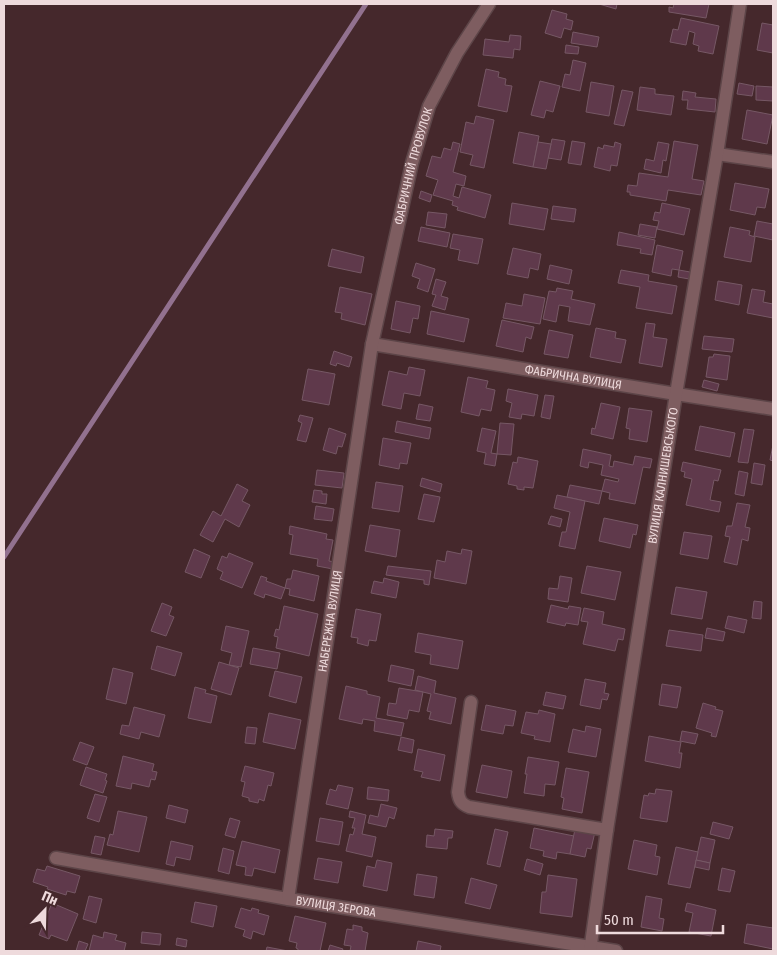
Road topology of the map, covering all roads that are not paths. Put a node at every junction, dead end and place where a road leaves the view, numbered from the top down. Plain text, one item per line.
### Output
1 (489, 4) edge
2 (740, 4) edge
3 (716, 154) junction
4 (773, 162) edge
5 (372, 344) junction
6 (676, 394) junction
7 (773, 409) edge
8 (471, 702) dead end
9 (607, 830) junction
10 (56, 858) dead end
11 (288, 899) junction
12 (591, 950) edge
13 (616, 951) edge

1 - 5 street, ФАБРИЧНИЙ ПРОВУЛОК
2 - 3 street, ВУЛИЦЯ КАЛНИШЕВСЬКОГО
3 - 4 street
3 - 6 street, ВУЛИЦЯ КАЛНИШЕВСЬКОГО
5 - 6 street, ФАБРИЧНА ВУЛИЦЯ
5 - 11 street, НАБЕРЕЖНА ВУЛИЦЯ
6 - 7 street, ФАБРИЧНА ВУЛИЦЯ
6 - 9 street, ВУЛИЦЯ КАЛНИШЕВСЬКОГО
8 - 9 street
9 - 12 street, ВУЛИЦЯ КАЛНИШЕВСЬКОГО
10 - 11 street, ВУЛИЦЯ ЗЕРОВА
11 - 12 street, ВУЛИЦЯ ЗЕРОВА
12 - 13 street, ВУЛИЦЯ ЗЕРОВА

